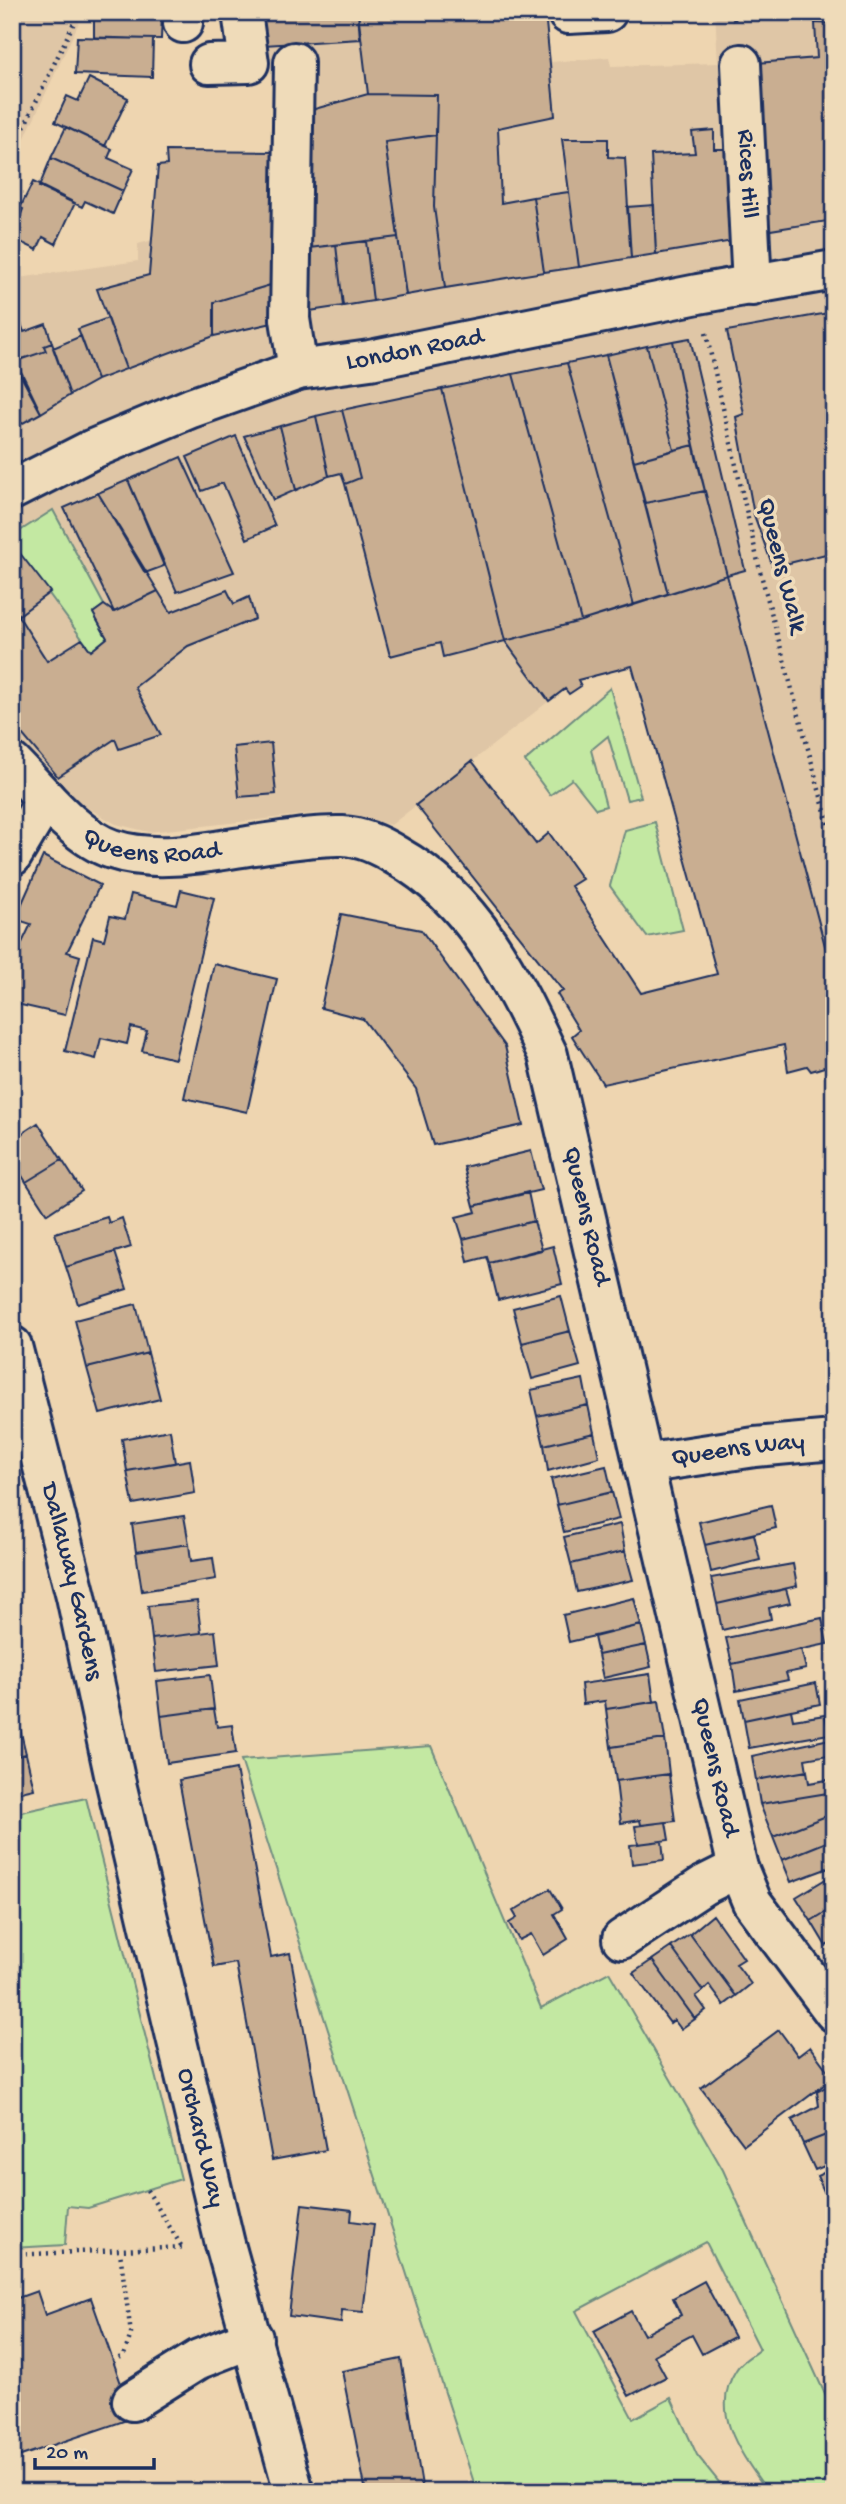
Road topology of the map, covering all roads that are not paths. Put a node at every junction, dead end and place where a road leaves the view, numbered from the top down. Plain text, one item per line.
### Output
1 (242, 12) edge
2 (607, 12) edge
3 (568, 14) dead end
4 (294, 62) dead end
5 (209, 64) dead end
6 (741, 64) dead end
7 (834, 270) edge
8 (752, 286) junction
9 (298, 370) junction
10 (12, 490) edge
11 (12, 763) edge
12 (46, 799) junction
13 (12, 856) edge
14 (12, 1346) edge
15 (834, 1440) edge
16 (643, 1464) junction
17 (115, 1779) joint
18 (738, 1868) junction
19 (622, 1939) dead end
20 (834, 2012) edge
21 (253, 2338) junction
22 (132, 2401) dead end
23 (295, 2492) edge

1 - 5 street
2 - 3 street
4 - 9 street
6 - 8 street, Rices Hill
7 - 8 street, London Road
8 - 9 street, London Road
9 - 10 street, London Road
11 - 12 street, Queens Road
12 - 13 street
12 - 16 street, Queens Road
14 - 17 street, Dallaway Gardens
15 - 16 street, Queens Way
16 - 18 street, Queens Road
17 - 21 street, Orchard Way
18 - 19 street
18 - 20 street, Queens Road
21 - 22 street
21 - 23 street, Orchard Way

